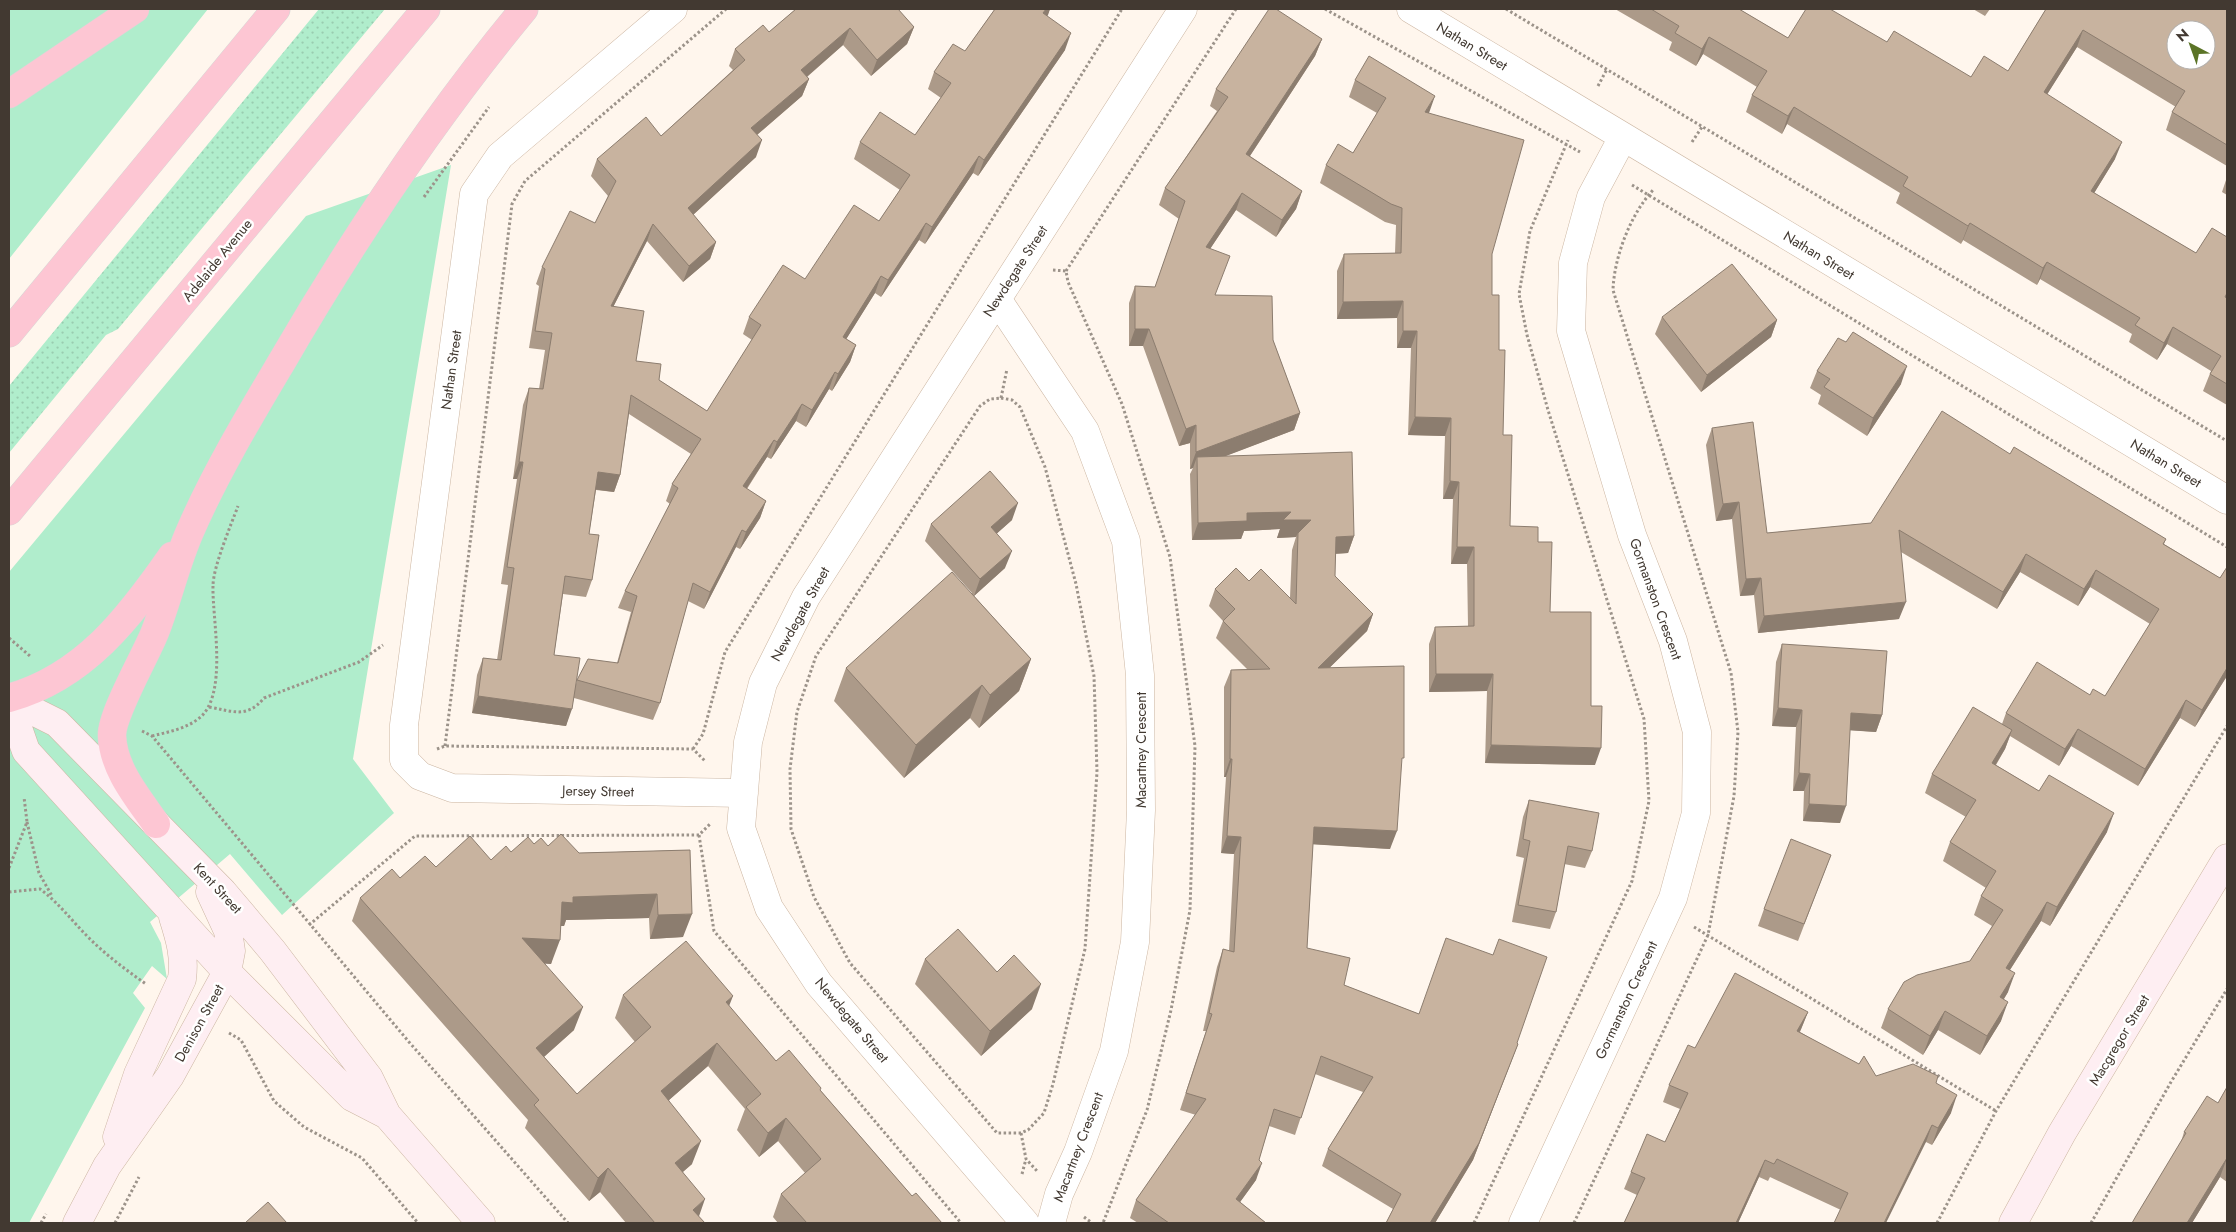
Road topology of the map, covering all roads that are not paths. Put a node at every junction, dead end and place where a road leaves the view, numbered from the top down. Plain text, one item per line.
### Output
1 (135, 9) edge
2 (276, 9) edge
3 (426, 9) edge
4 (524, 9) edge
5 (673, 9) edge
6 (1183, 9) edge
7 (1411, 9) edge
8 (9, 94) edge
9 (1624, 137) junction
10 (997, 299) junction
11 (9, 333) edge
12 (2227, 500) edge
13 (9, 511) edge
14 (190, 530) junction
15 (9, 700) edge
16 (452, 788) joint
17 (744, 794) junction
18 (156, 824) junction
19 (2227, 858) edge
20 (197, 866) junction
21 (170, 909) junction
22 (227, 972) junction
23 (387, 1115) junction
24 (107, 1166) junction
25 (77, 1223) edge
26 (481, 1223) edge
27 (1025, 1223) edge
28 (1050, 1223) edge
29 (1523, 1223) edge
30 (2013, 1223) edge

1 - 8 highway
2 - 11 highway
3 - 13 highway, Adelaide Avenue
4 - 14 highway
5 - 16 street, Nathan Street
6 - 10 street, Newdegate Street
7 - 9 street, Nathan Street
9 - 12 street, Nathan Street
9 - 29 street, Gormanston Crescent
10 - 17 street, Newdegate Street
10 - 28 street, Macartney Crescent
14 - 15 highway
14 - 18 highway
15 - 18 main road, Kent Street
15 - 21 main road, Kent Street
16 - 17 street, Jersey Street
17 - 27 street, Newdegate Street
18 - 20 main road, Kent Street
19 - 30 main road, Macgregor Street
20 - 22 main road, Denison Street
20 - 23 main road, Kent Street
21 - 22 main road, Kent Street
21 - 24 main road, Denison Street
22 - 23 main road, Kent Street
22 - 24 main road, Denison Street
23 - 26 main road, Kent Street
24 - 25 main road, Denison Street

